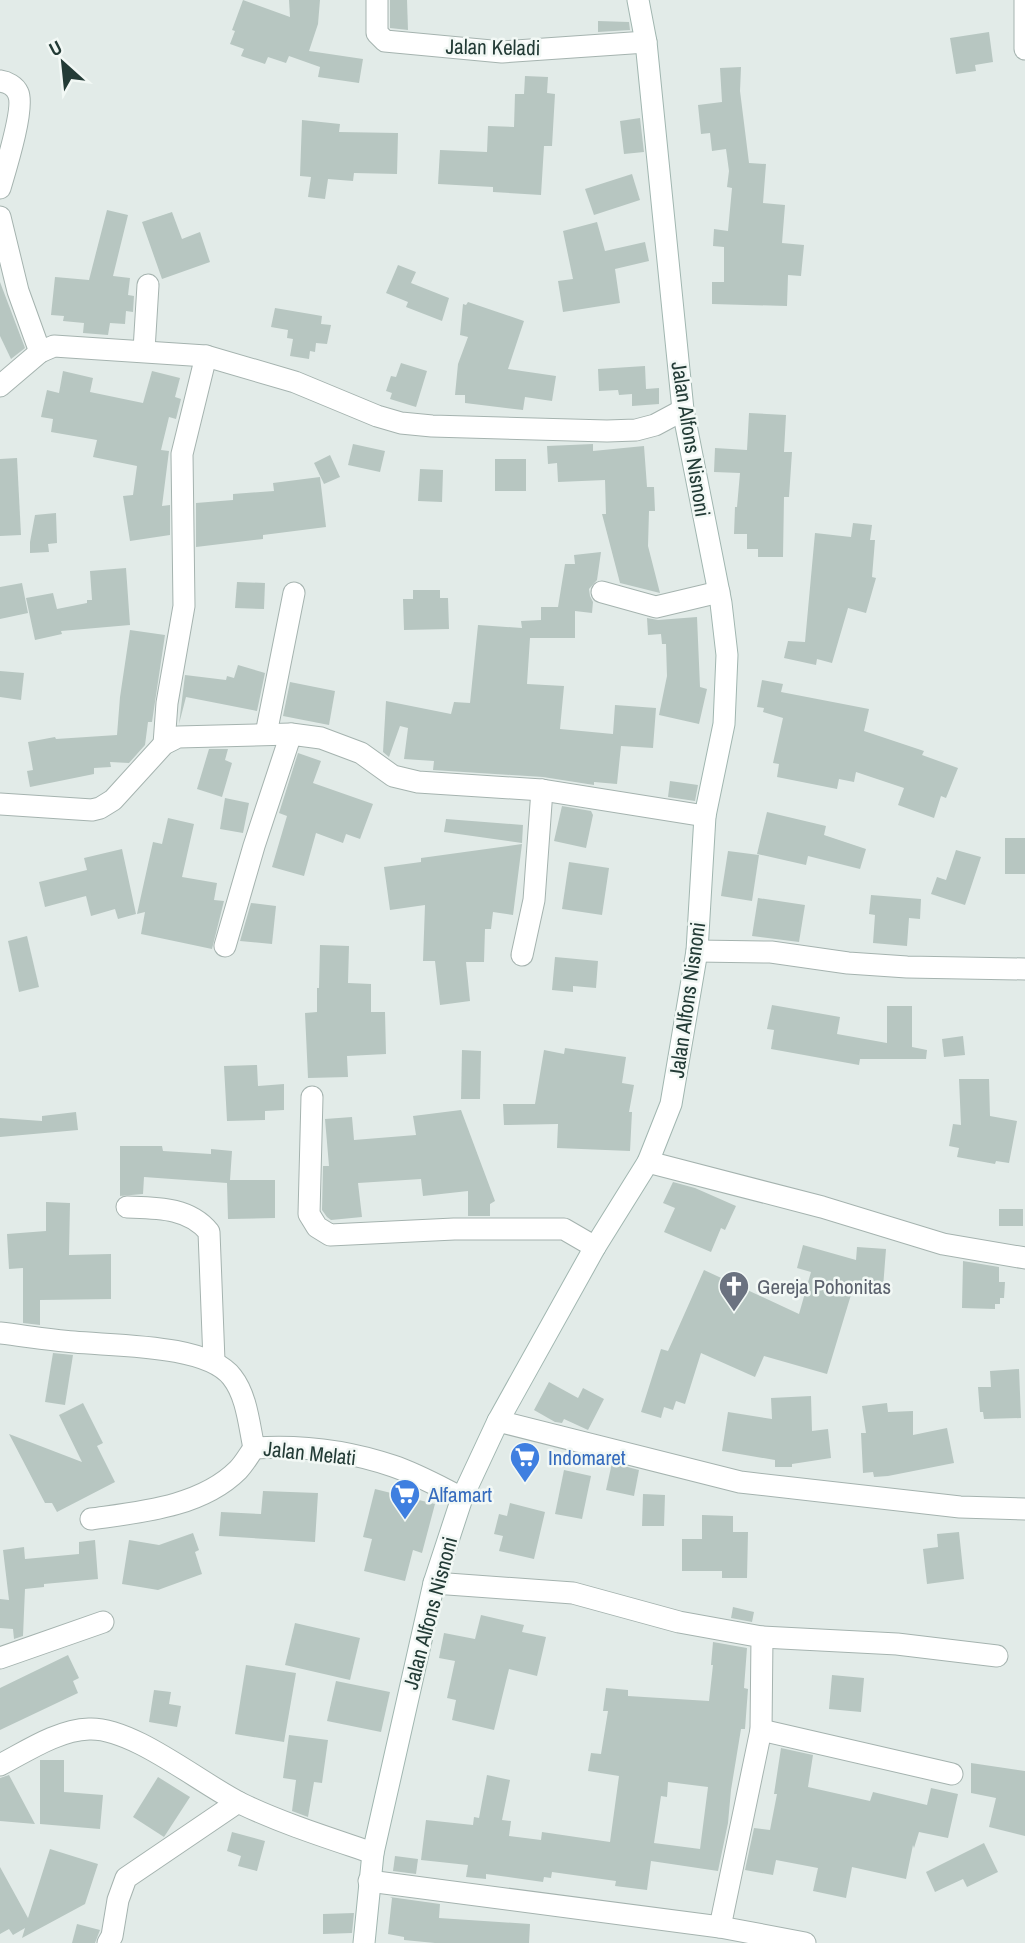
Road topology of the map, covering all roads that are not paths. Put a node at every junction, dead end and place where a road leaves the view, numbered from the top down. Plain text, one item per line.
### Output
1 (377, 0) edge
2 (638, 0) edge
3 (1025, 0) edge
4 (646, 42) junction
5 (1025, 49) edge
6 (0, 81) edge
7 (0, 188) edge
8 (0, 217) edge
9 (148, 285) dead end
10 (145, 350) junction
11 (40, 352) junction
12 (206, 356) junction
13 (0, 386) edge
14 (683, 410) junction
15 (602, 592) dead end
16 (719, 592) junction
17 (294, 593) dead end
18 (266, 734) junction
19 (291, 734) junction
20 (164, 744) junction
21 (542, 790) junction
22 (0, 804) edge
23 (705, 817) junction
24 (225, 946) dead end
25 (697, 951) junction
26 (522, 955) dead end
27 (1025, 969) edge
28 (312, 1097) dead end
29 (648, 1162) junction
30 (127, 1207) dead end
31 (595, 1247) junction
32 (1025, 1258) edge
33 (0, 1333) edge
34 (214, 1362) junction
35 (498, 1421) junction
36 (254, 1448) junction
37 (463, 1498) junction
38 (1025, 1509) edge
39 (91, 1519) dead end
40 (433, 1583) junction
41 (103, 1622) dead end
42 (762, 1637) junction
43 (997, 1656) dead end
44 (0, 1658) edge
45 (761, 1730) junction
46 (0, 1765) edge
47 (952, 1774) dead end
48 (238, 1802) junction
49 (373, 1853) junction
50 (369, 1881) junction
51 (720, 1927) junction
52 (108, 1943) edge
53 (364, 1943) edge
54 (805, 1943) edge

1 - 4 street, Jalan Keladi
2 - 4 street, Jalan Alfons Nisnoni
3 - 5 street
4 - 14 street, Jalan Alfons Nisnoni
6 - 7 street
8 - 11 street
9 - 10 street
10 - 11 street
10 - 12 street
11 - 13 street
12 - 14 street
12 - 20 street
14 - 16 street, Jalan Alfons Nisnoni
15 - 16 street
16 - 23 street, Jalan Alfons Nisnoni
17 - 18 street
18 - 19 street
18 - 20 street
19 - 21 street
19 - 24 street
20 - 22 street
21 - 23 street
21 - 26 street
23 - 25 street, Jalan Alfons Nisnoni
25 - 27 street
25 - 29 street, Jalan Alfons Nisnoni
28 - 31 street
29 - 31 street, Jalan Alfons Nisnoni
29 - 32 street
30 - 34 street
31 - 35 street, Jalan Alfons Nisnoni
33 - 34 street, Jalan Melati
34 - 36 street, Jalan Melati
35 - 37 street, Jalan Alfons Nisnoni
35 - 38 street
36 - 37 street, Jalan Melati
36 - 39 street
37 - 40 street, Jalan Alfons Nisnoni
40 - 42 street
40 - 49 street, Jalan Alfons Nisnoni
41 - 44 street
42 - 43 street
42 - 45 street
45 - 47 street
45 - 51 street
46 - 48 street
48 - 49 street
48 - 52 street
49 - 50 street, Jalan Alfons Nisnoni
50 - 51 street
50 - 53 street, Jalan Alfons Nisnoni
51 - 54 street

